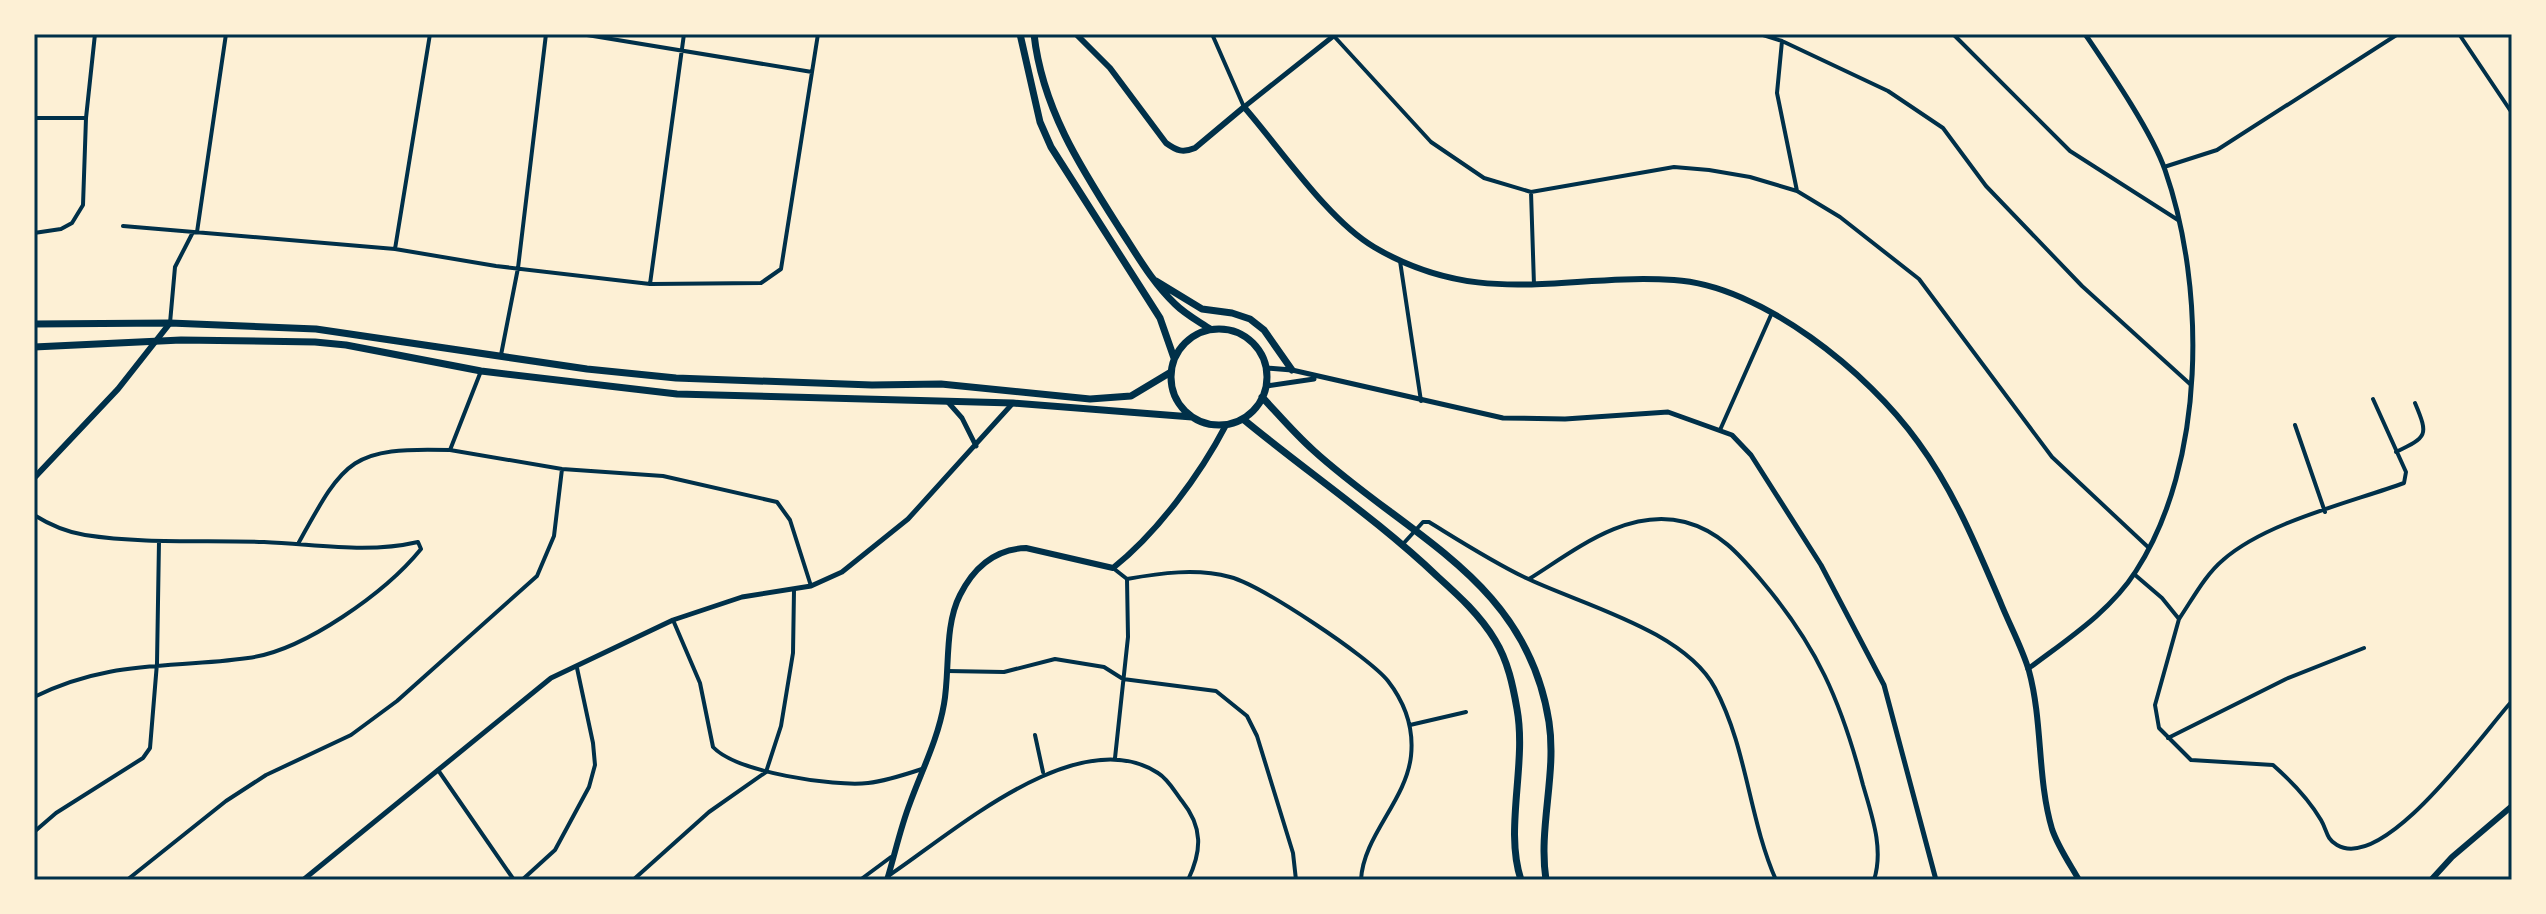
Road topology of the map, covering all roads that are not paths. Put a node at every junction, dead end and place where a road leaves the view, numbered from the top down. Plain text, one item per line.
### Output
1 (95, 34) edge
2 (226, 34) edge
3 (430, 34) edge
4 (546, 34) edge
5 (581, 34) edge
6 (684, 34) edge
7 (818, 34) edge
8 (1020, 34) edge
9 (1034, 34) edge
10 (1076, 34) edge
11 (1212, 34) edge
12 (1760, 34) edge
13 (1953, 34) edge
14 (2085, 34) edge
15 (2398, 34) edge
16 (2459, 34) edge
17 (1334, 35) edge
18 (1782, 41) junction
19 (681, 53) junction
20 (812, 72) junction
21 (1244, 107) junction
22 (2512, 113) edge
23 (34, 118) edge
24 (86, 118) junction
25 (2164, 167) junction
26 (1797, 191) junction
27 (1531, 192) junction
28 (2180, 221) junction
29 (123, 226) dead end
30 (195, 232) junction
31 (34, 233) edge
32 (395, 249) junction
33 (1400, 261) junction
34 (518, 268) junction
35 (1153, 280) junction
36 (650, 284) junction
37 (1534, 287) junction
38 (1771, 315) junction
39 (170, 323) junction
40 (34, 324) edge
41 (1210, 329) junction
42 (151, 342) junction
43 (34, 347) edge
44 (501, 355) junction
45 (1174, 358) junction
46 (1267, 368) junction
47 (1292, 370) junction
48 (481, 371) junction
49 (1171, 372) junction
50 (1323, 379) junction
51 (2190, 384) junction
52 (1266, 386) junction
53 (1262, 397) junction
54 (2373, 399) dead end
55 (947, 401) junction
56 (1421, 401) junction
57 (1013, 403) junction
58 (2415, 403) dead end
59 (1192, 417) junction
60 (1243, 419) junction
61 (1226, 425) junction
62 (2295, 425) dead end
63 (1720, 430) junction
64 (976, 446) junction
65 (450, 450) junction
66 (2396, 452) junction
67 (562, 469) junction
68 (34, 478) edge
69 (2325, 512) junction
70 (34, 515) edge
71 (1416, 529) junction
72 (159, 541) junction
73 (299, 543) junction
74 (1403, 544) junction
75 (2149, 548) junction
76 (1113, 568) junction
77 (2134, 574) junction
78 (1127, 579) junction
79 (1529, 579) junction
80 (811, 586) junction
81 (794, 590) junction
82 (2179, 619) junction
83 (673, 620) junction
84 (2364, 648) dead end
85 (157, 663) junction
86 (577, 668) junction
87 (2028, 669) junction
88 (947, 671) junction
89 (1123, 679) junction
90 (34, 697) edge
91 (2512, 701) edge
92 (1466, 712) dead end
93 (1410, 725) junction
94 (1035, 735) dead end
95 (2168, 738) junction
96 (1115, 758) junction
97 (924, 769) junction
98 (438, 770) junction
99 (766, 772) junction
100 (1044, 773) junction
101 (2512, 806) edge
102 (34, 832) edge
103 (891, 857) junction
104 (888, 877) edge
105 (127, 880) edge
106 (303, 880) edge
107 (514, 880) edge
108 (522, 880) edge
109 (633, 880) edge
110 (860, 880) edge
111 (1188, 880) edge
112 (1296, 880) edge
113 (1361, 880) edge
114 (1521, 880) edge
115 (1546, 880) edge
116 (1776, 880) edge
117 (1874, 880) edge
118 (1936, 880) edge
119 (2079, 880) edge
120 (2431, 880) edge

1 - 24 street
2 - 30 street
3 - 32 street
4 - 34 street
5 - 19 street
6 - 19 street
7 - 20 street
8 - 45 highway
9 - 35 highway
10 - 21 main road
11 - 21 street
12 - 18 street
13 - 28 street
14 - 25 street
15 - 25 street
16 - 22 street
17 - 21 street
17 - 27 street
18 - 26 street
18 - 51 street
19 - 20 street
19 - 36 street
20 - 36 street
21 - 33 main road
23 - 24 street
24 - 31 street
25 - 28 street
26 - 27 street
26 - 75 street
27 - 37 street
28 - 51 street
29 - 30 street
30 - 32 street
30 - 39 street
32 - 34 street
33 - 37 main road
33 - 56 street
34 - 36 street
34 - 44 street
35 - 41 highway
35 - 47 highway
37 - 38 main road
38 - 63 street
38 - 87 main road
39 - 40 highway
39 - 42 main road
39 - 44 highway
41 - 45 highway
41 - 46 highway
42 - 43 highway
42 - 48 highway
42 - 68 main road
44 - 49 highway
45 - 49 highway
46 - 47 street
46 - 52 highway
47 - 50 street
48 - 55 highway
48 - 65 street
49 - 59 highway
50 - 52 street
50 - 56 street
51 - 75 street
52 - 53 highway
53 - 60 highway
53 - 71 highway
54 - 66 street
55 - 57 highway
55 - 64 street
56 - 63 street
57 - 59 highway
57 - 64 street
58 - 66 street
59 - 61 highway
60 - 61 highway
60 - 74 highway
61 - 76 main road
62 - 69 street
63 - 118 street
64 - 80 street
65 - 67 street
65 - 73 street
66 - 69 street
67 - 80 street
67 - 105 street
69 - 82 street
70 - 72 street
71 - 74 street
71 - 79 street
71 - 115 highway
72 - 73 street
72 - 85 street
73 - 85 street
74 - 114 highway
75 - 77 street
76 - 78 street
76 - 88 main road
77 - 82 street
77 - 87 street
78 - 89 street
78 - 93 street
79 - 116 street
79 - 117 street
80 - 81 street
81 - 83 street
81 - 99 street
82 - 95 street
83 - 86 street
83 - 99 street
84 - 95 street
85 - 90 street
85 - 102 street
86 - 98 street
86 - 108 street
87 - 119 main road
88 - 89 street
88 - 97 main road
89 - 96 street
89 - 112 street
91 - 95 street
92 - 93 street
93 - 113 street
94 - 100 street
96 - 100 street
96 - 111 street
97 - 99 street
97 - 103 main road
98 - 106 street
98 - 107 street
99 - 109 street
100 - 104 street
101 - 120 main road
103 - 104 main road
103 - 110 street

